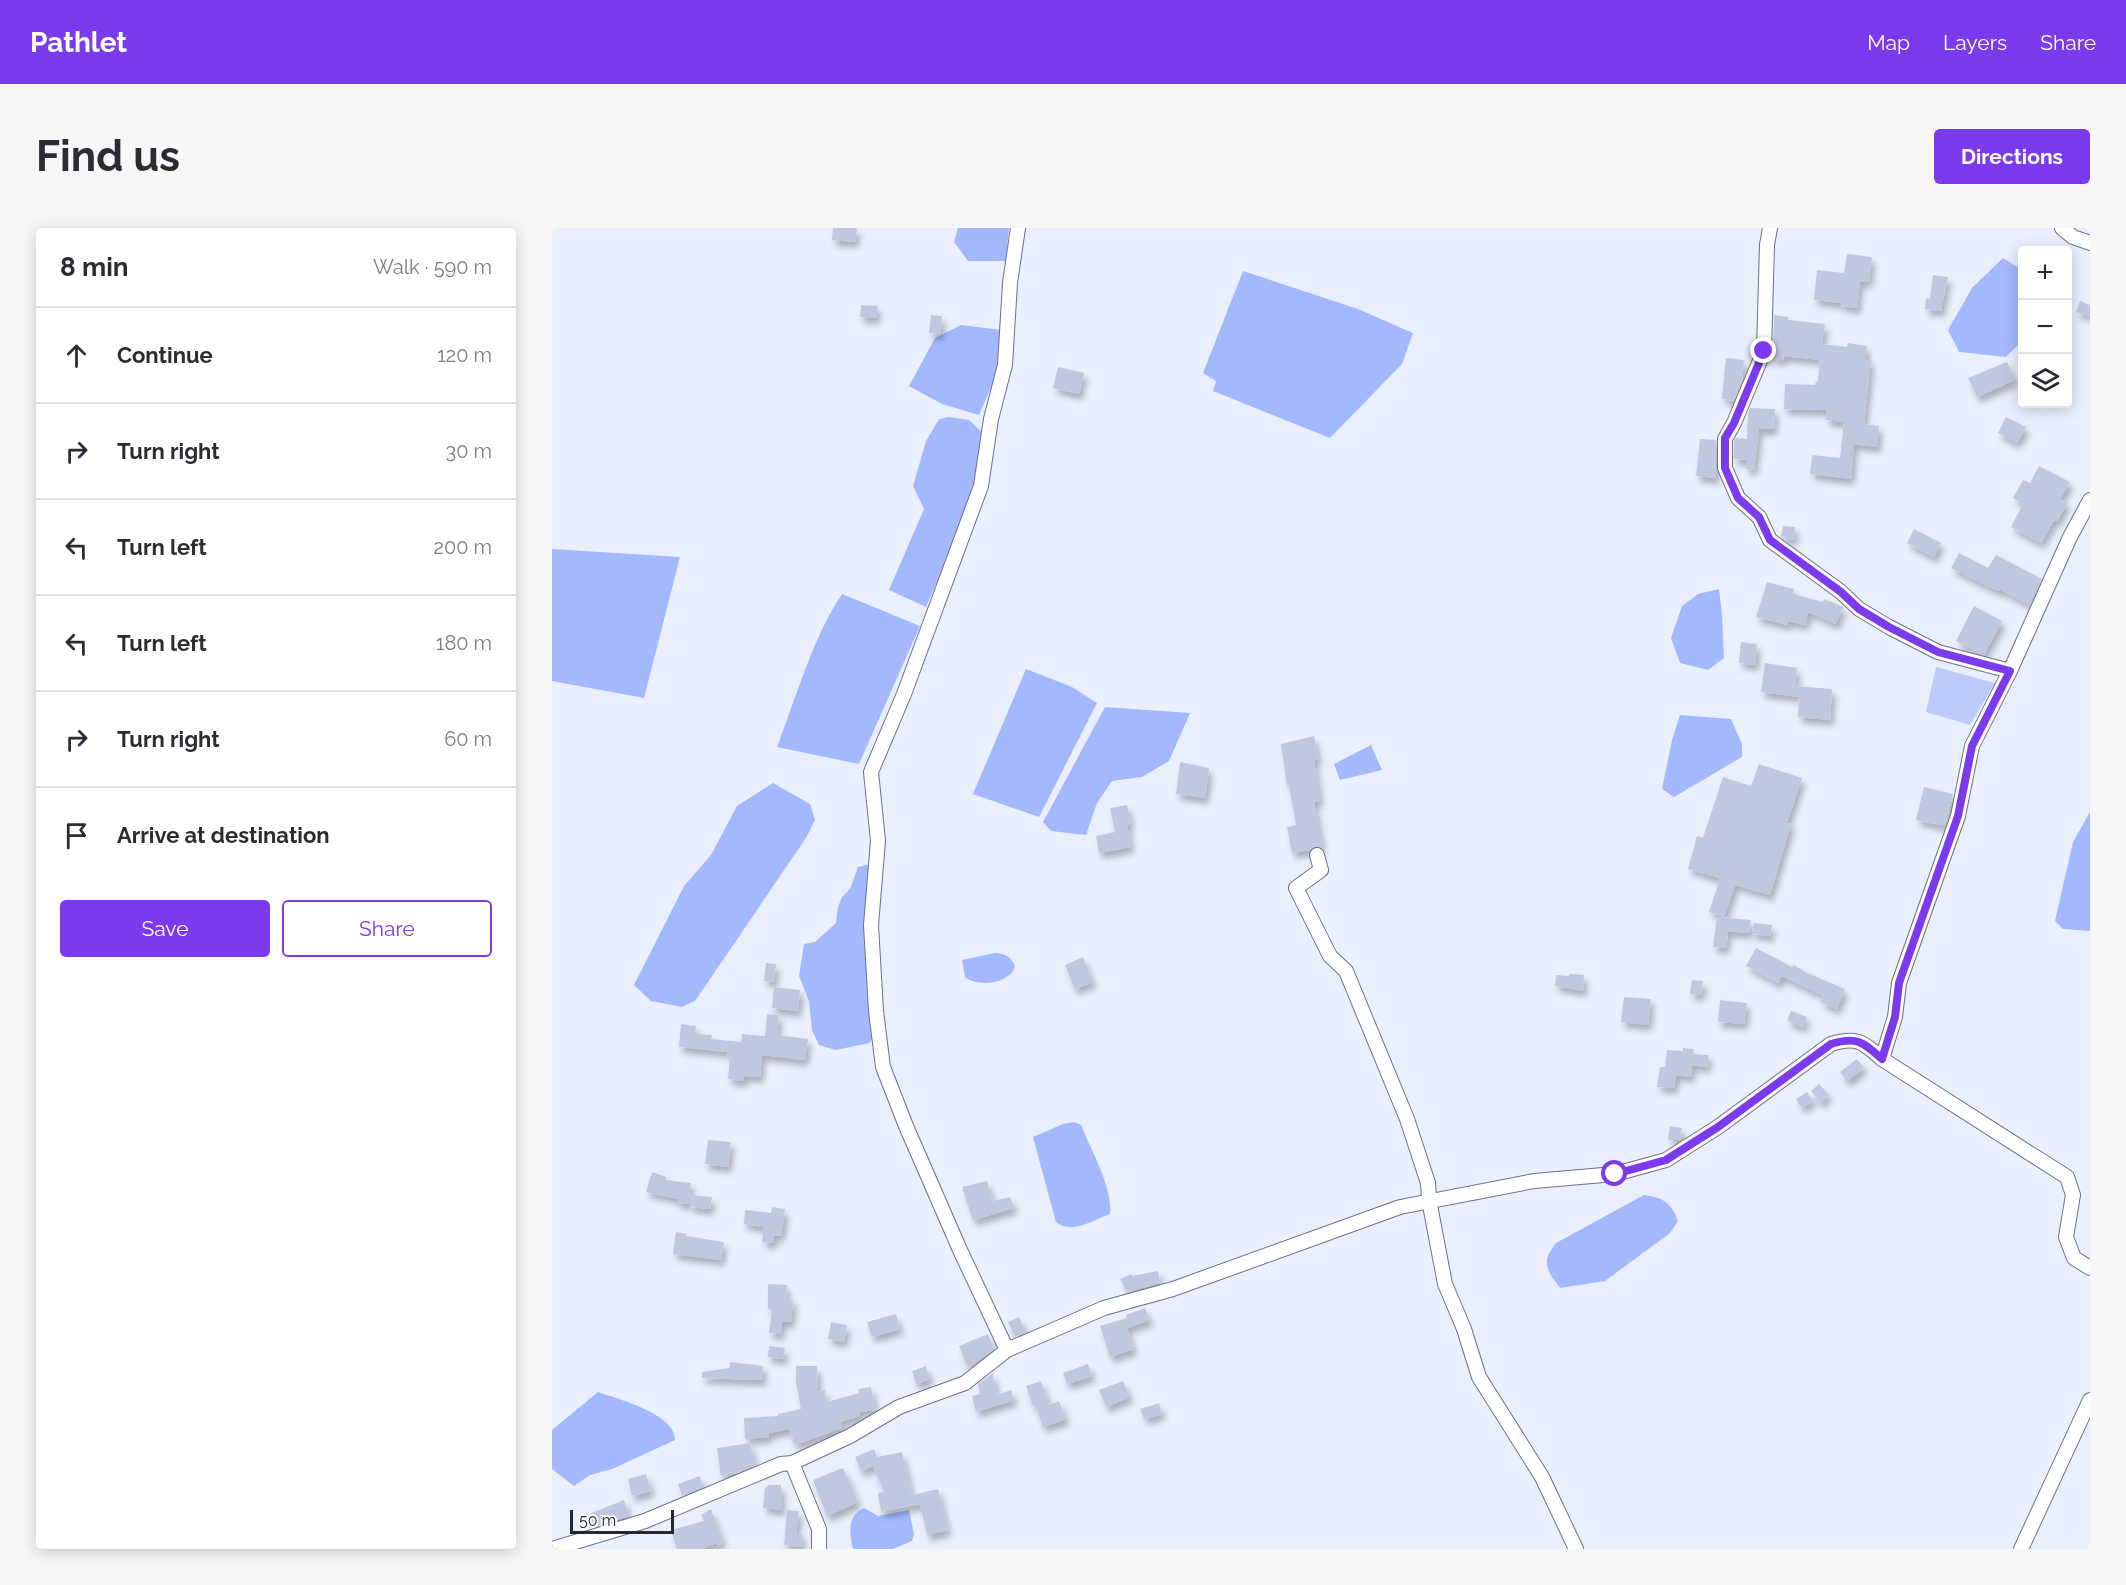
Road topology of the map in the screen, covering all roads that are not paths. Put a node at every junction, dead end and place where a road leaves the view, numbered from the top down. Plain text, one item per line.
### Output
1 (1018, 228) edge
2 (1770, 228) edge
3 (2062, 228) edge
4 (2090, 243) edge
5 (2090, 500) edge
6 (2010, 671) junction
7 (1317, 855) dead end
8 (1882, 1059) junction
9 (1429, 1200) junction
10 (2090, 1268) edge
11 (1007, 1350) junction
12 (2090, 1400) edge
13 (792, 1463) junction
14 (552, 1549) edge
15 (819, 1549) edge
16 (1575, 1549) edge
17 (2021, 1549) edge

1 - 11 street
2 - 6 street
3 - 4 street
5 - 6 street
6 - 8 street
7 - 9 street
8 - 9 street
8 - 10 street
9 - 11 street
9 - 16 street
11 - 13 street
12 - 17 street
13 - 14 street
13 - 15 street

